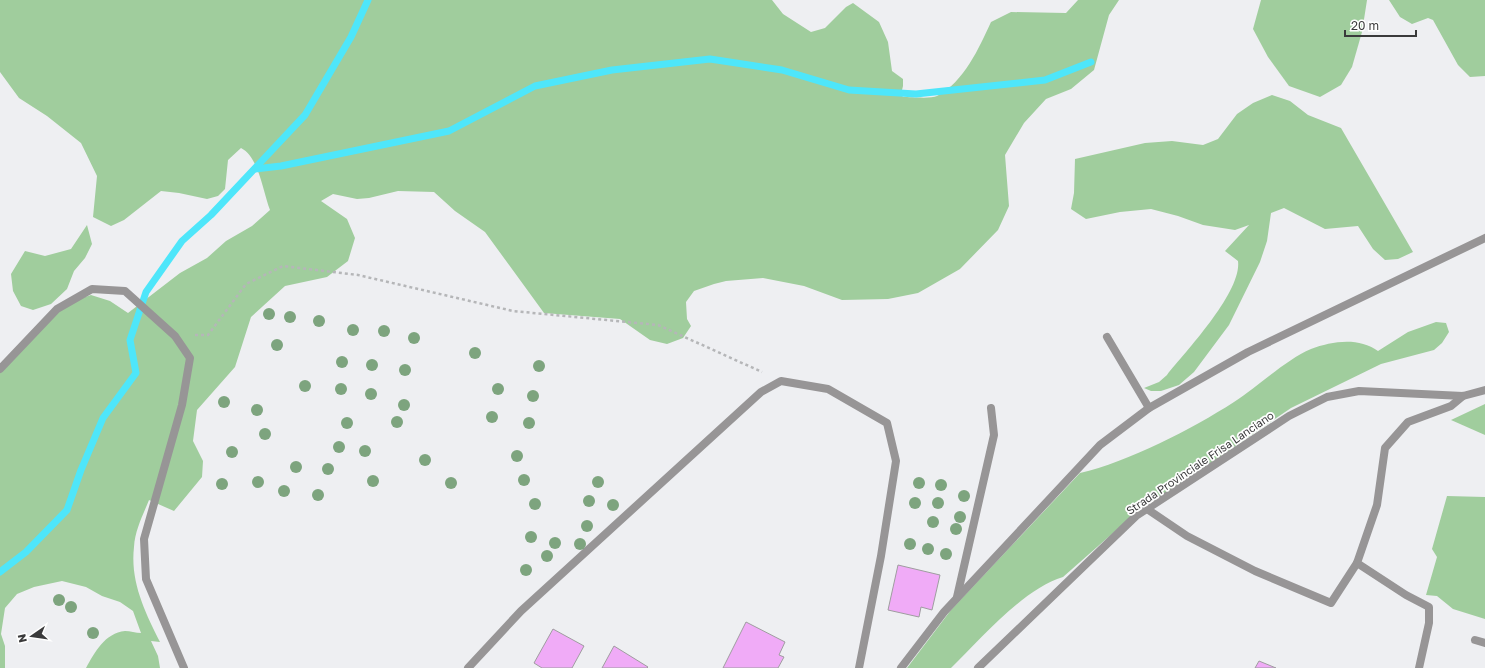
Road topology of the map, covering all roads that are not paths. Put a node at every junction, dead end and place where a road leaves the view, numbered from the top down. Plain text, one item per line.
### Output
1 (1485, 238) edge
2 (1107, 337) dead end
3 (0, 369) edge
4 (1485, 390) edge
5 (1463, 396) junction
6 (991, 408) dead end
7 (1149, 408) junction
8 (1146, 509) junction
9 (1357, 563) junction
10 (956, 598) junction
11 (1475, 640) dead end
12 (1485, 643) edge
13 (184, 668) edge
14 (468, 668) edge
15 (859, 668) edge
16 (901, 668) edge
17 (978, 668) edge
18 (1419, 668) edge

1 - 7 street
2 - 7 street
3 - 13 street
4 - 5 street, Strada Provinciale Frisa Lanciano
5 - 8 street, Strada Provinciale Frisa Lanciano
5 - 9 street
6 - 10 street
7 - 10 street
8 - 9 street
8 - 17 street, Strada Provinciale Frisa Lanciano
9 - 18 street
10 - 16 street
11 - 12 street
14 - 15 street

